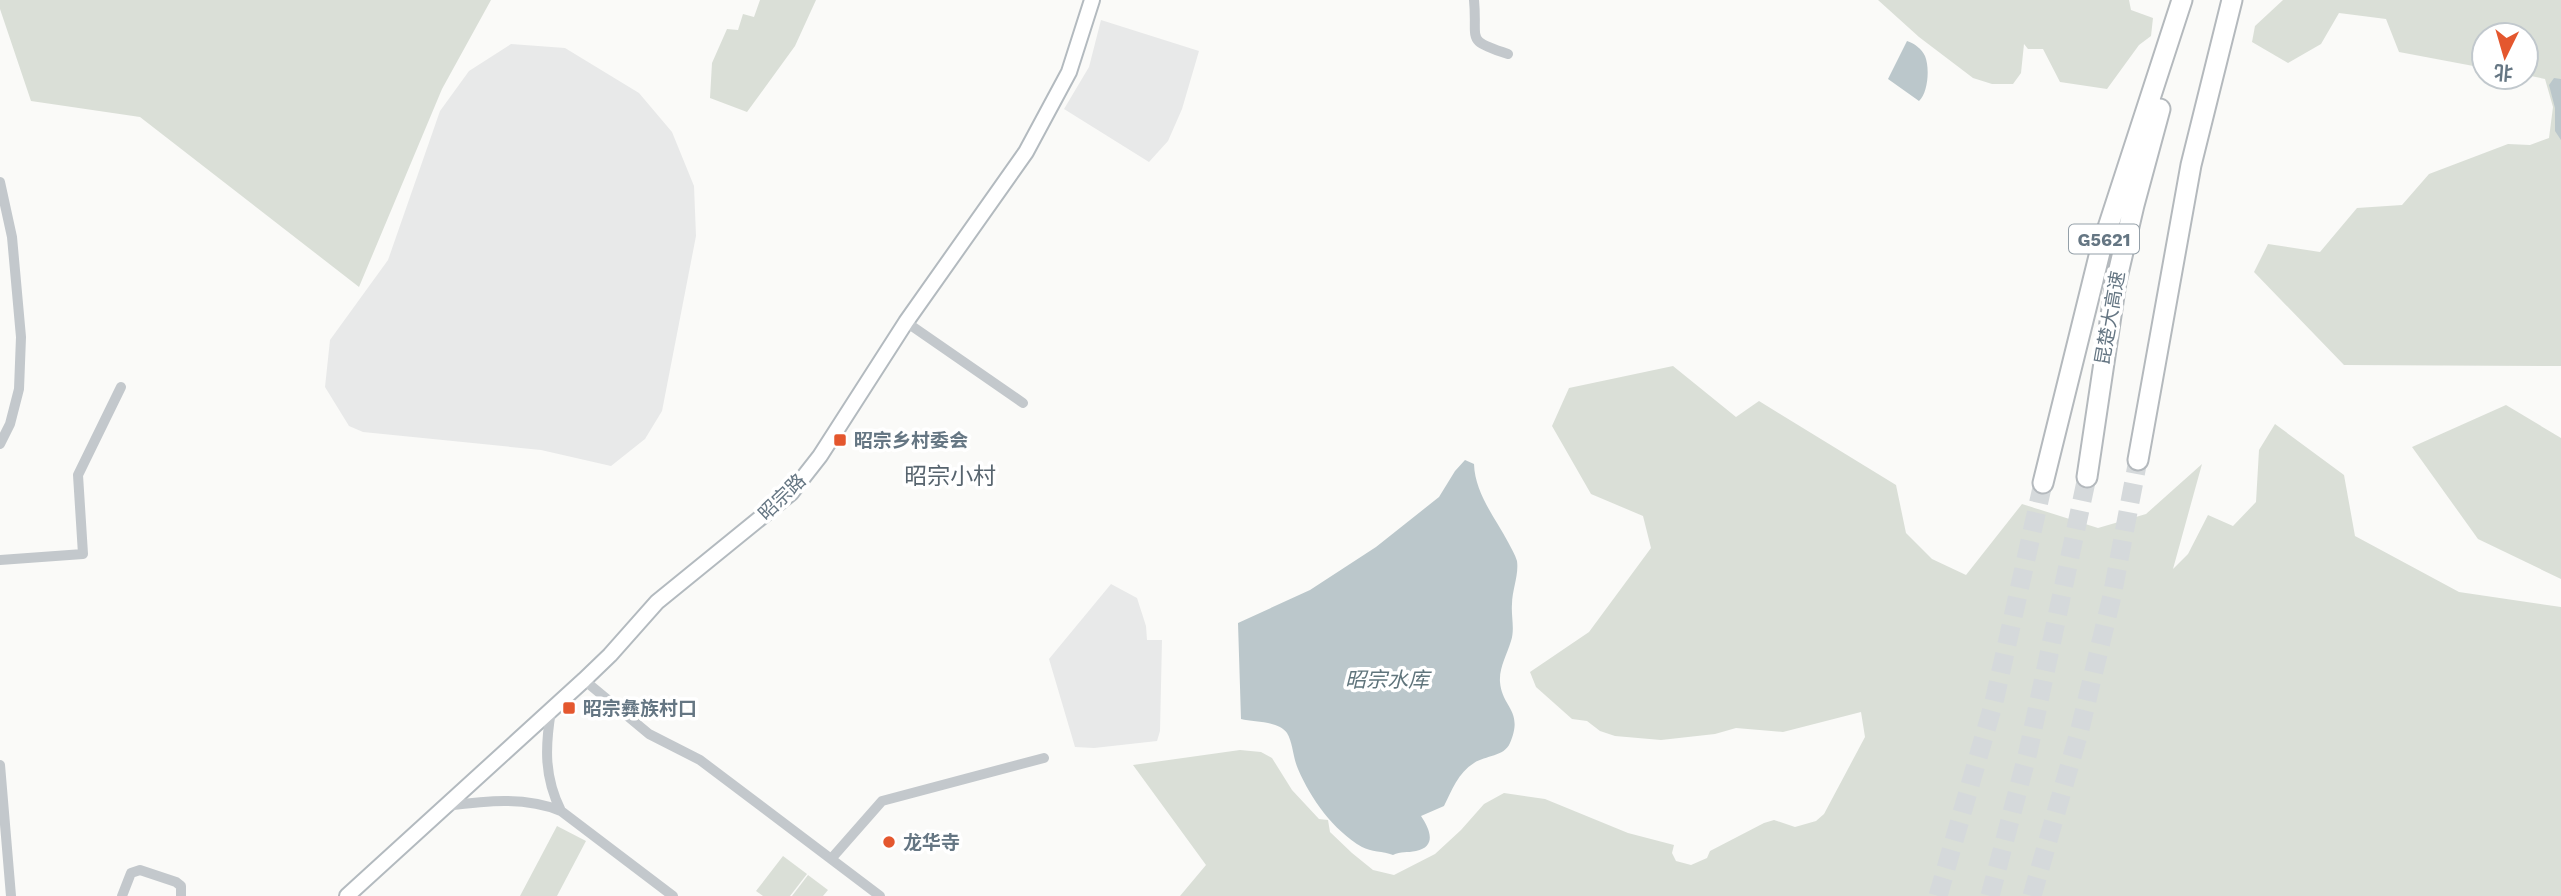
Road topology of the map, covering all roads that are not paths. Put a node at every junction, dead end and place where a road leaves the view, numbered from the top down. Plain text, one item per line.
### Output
1 (1092, 0) edge
2 (1474, 0) edge
3 (2182, 0) edge
4 (2190, 0) edge
5 (2232, 0) edge
6 (1508, 54) dead end
7 (0, 182) edge
8 (906, 322) junction
9 (121, 387) dead end
10 (1023, 403) dead end
11 (0, 444) edge
12 (2138, 460) tunnel mouth
13 (2087, 477) tunnel mouth
14 (2043, 482) tunnel mouth
15 (0, 560) edge
16 (584, 680) junction
17 (551, 711) junction
18 (1044, 758) dead end
19 (0, 765) edge
20 (446, 806) junction
21 (561, 811) junction
22 (3, 830) edge
23 (831, 859) junction
24 (10, 896) edge
25 (122, 896) edge
26 (181, 896) edge
27 (348, 896) edge
28 (673, 896) edge
29 (880, 896) edge

1 - 8 street, 昭宗路
2 - 6 street
3 - 14 highway, G5621
4 - 13 highway, 昆楚大高速 / G5621
5 - 12 highway
7 - 11 street
8 - 10 street
8 - 16 street, 昭宗路
9 - 15 street
16 - 17 street, 昭宗路
16 - 23 street
17 - 20 street, 昭宗路
17 - 21 street
18 - 23 street
19 - 22 street
20 - 21 street
20 - 27 street, 昭宗路
21 - 28 street
22 - 24 street
23 - 29 street
25 - 26 street

